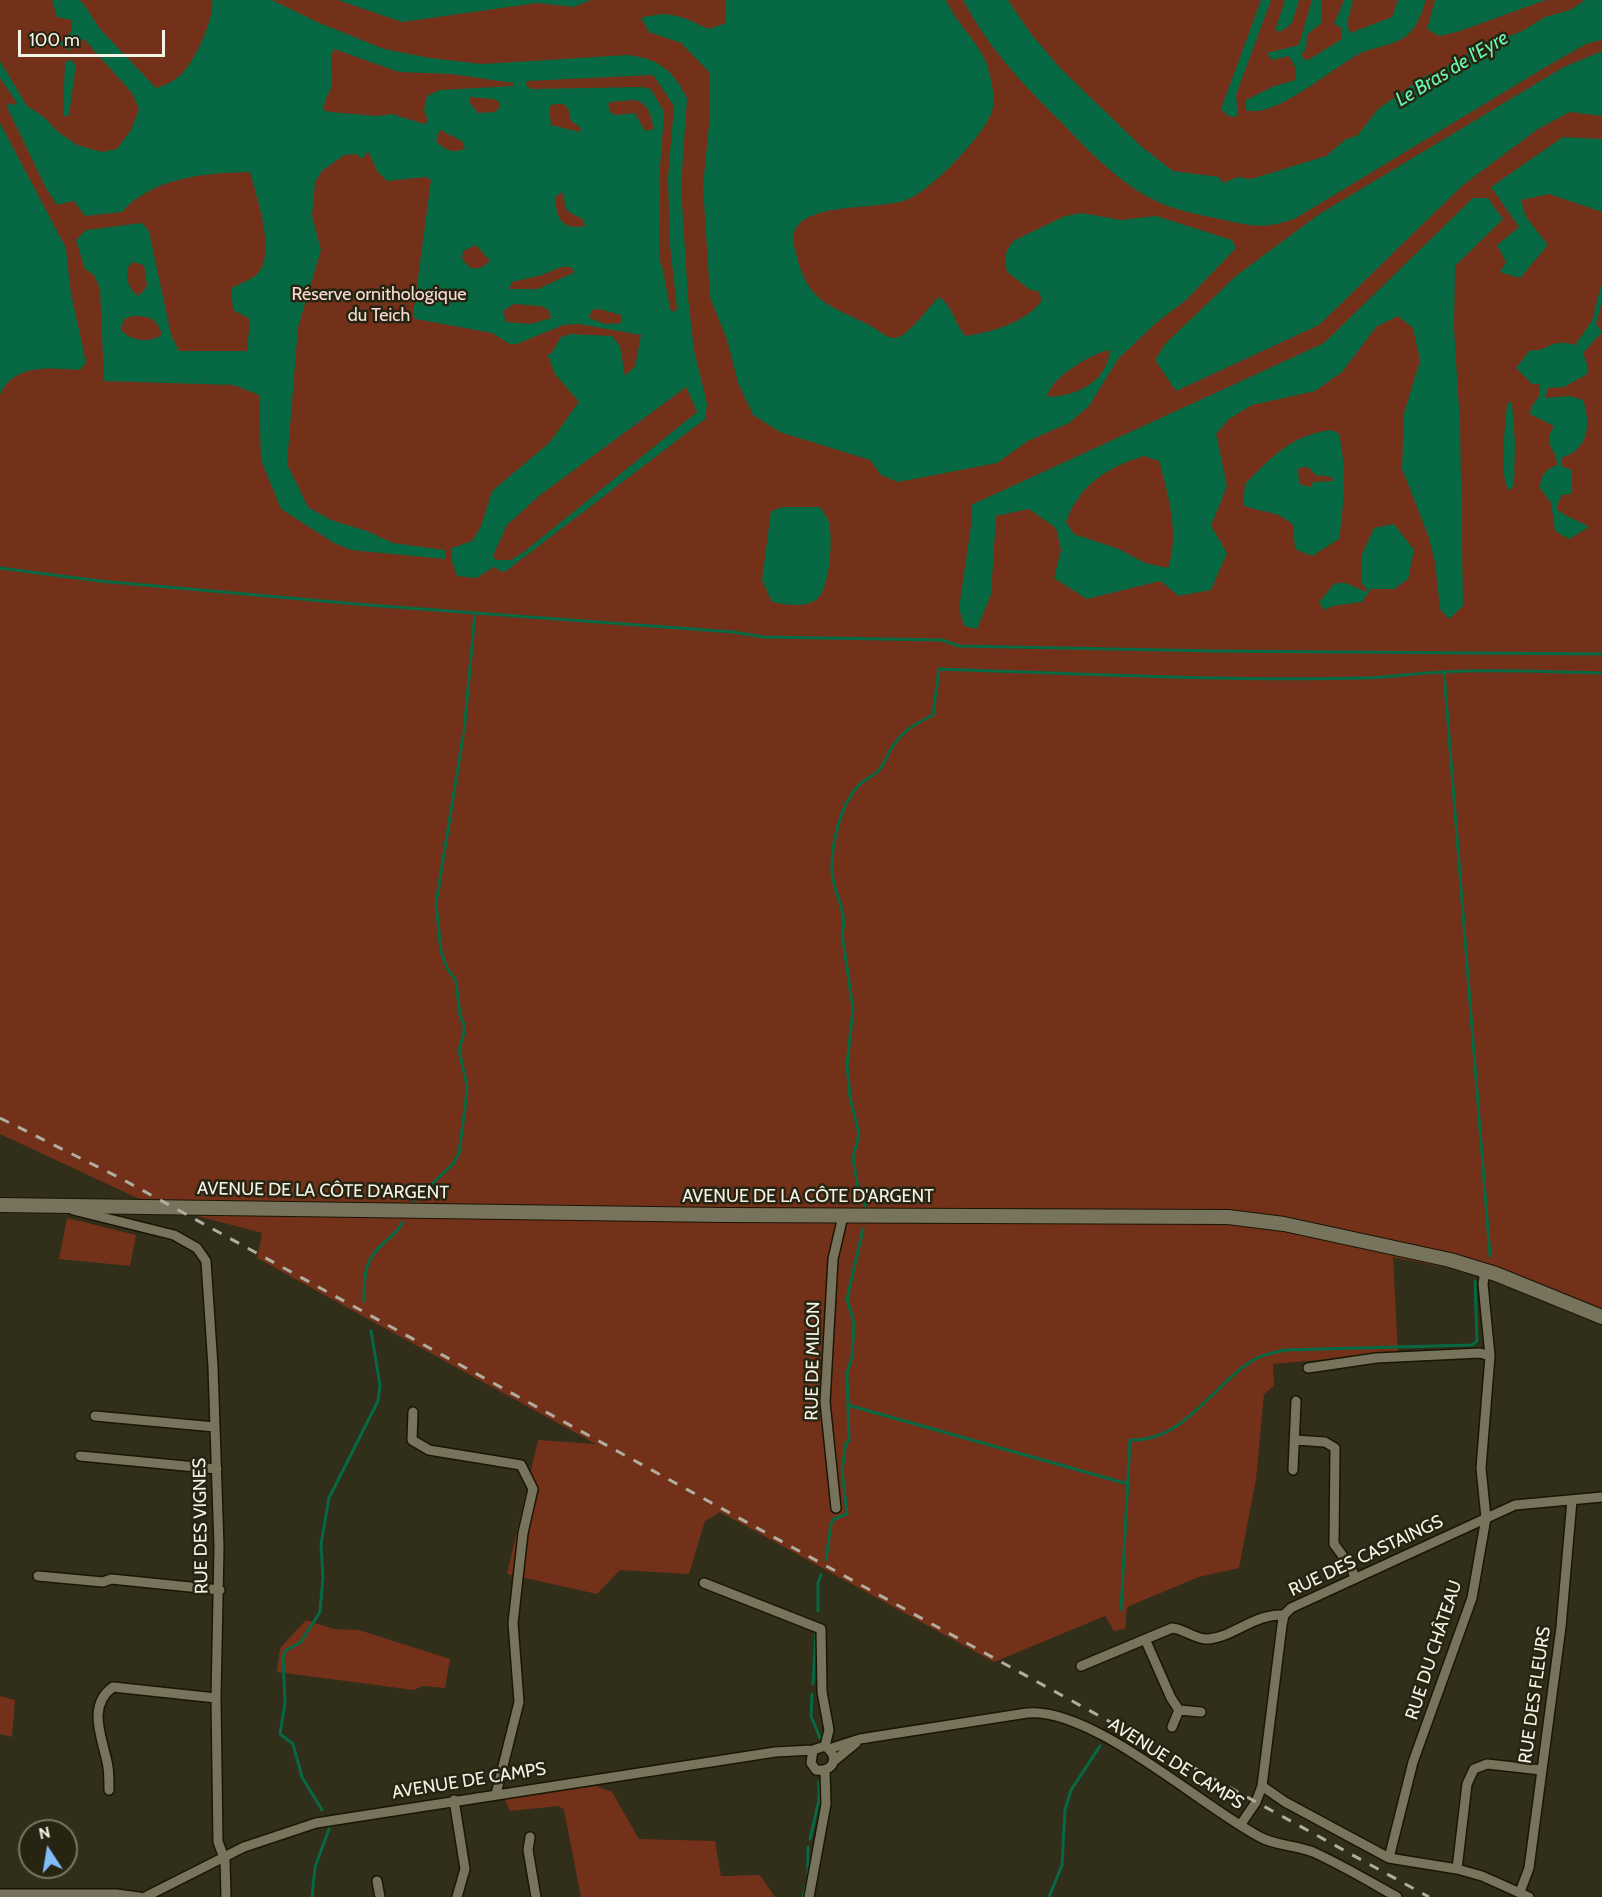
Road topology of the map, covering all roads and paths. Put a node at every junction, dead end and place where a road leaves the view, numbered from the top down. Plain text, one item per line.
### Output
1 (0, 1205) edge
2 (57, 1205) junction
3 (126, 1206) junction
4 (144, 1206) junction
5 (843, 1216) junction
6 (131, 1226) junction
7 (149, 1229) junction
8 (1485, 1270) junction
9 (1602, 1317) edge
10 (1490, 1356) junction
11 (1308, 1368) dead end
12 (1296, 1401) dead end
13 (413, 1412) dead end
14 (95, 1416) dead end
15 (215, 1427) junction
16 (1295, 1440) junction
17 (81, 1456) dead end
18 (217, 1469) junction
19 (1293, 1470) dead end
20 (1602, 1497) edge
21 (1572, 1500) junction
22 (836, 1508) dead end
23 (1486, 1518) junction
24 (38, 1576) dead end
25 (1355, 1578) junction
26 (704, 1583) dead end
27 (220, 1590) junction
28 (1284, 1615) junction
29 (1145, 1639) junction
30 (1081, 1666) dead end
31 (216, 1698) junction
32 (1179, 1710) junction
33 (1201, 1712) dead end
34 (1173, 1727) dead end
35 (860, 1739) junction
36 (827, 1747) junction
37 (813, 1750) junction
38 (834, 1761) junction
39 (1541, 1770) junction
40 (825, 1771) junction
41 (1262, 1786) junction
42 (109, 1790) dead end
43 (496, 1794) junction
44 (454, 1800) junction
45 (1241, 1824) junction
46 (530, 1837) dead end
47 (224, 1857) junction
48 (1389, 1858) junction
49 (1457, 1869) junction
50 (377, 1881) dead end
51 (0, 1894) edge
52 (1525, 1895) edge
53 (1394, 1896) edge
54 (138, 1897) edge
55 (145, 1897) edge
56 (226, 1897) edge
57 (380, 1897) edge
58 (457, 1897) edge
59 (536, 1897) edge
60 (809, 1897) edge

1 - 2 main road, AVENUE DE LA CÔTE D'ARGENT
2 - 3 main road, AVENUE DE LA CÔTE D'ARGENT
2 - 6 street, RUE DES VIGNES
3 - 4 main road, AVENUE DE LA CÔTE D'ARGENT
3 - 6 street
4 - 5 main road, AVENUE DE LA CÔTE D'ARGENT
4 - 7 street
5 - 8 main road, AVENUE DE LA CÔTE D'ARGENT
5 - 22 street, RUE DE MILON
6 - 7 street, RUE DES VIGNES
7 - 15 street, RUE DES VIGNES
8 - 9 main road, AVENUE DE LA CÔTE D'ARGENT
8 - 10 street, RUE DU CHÂTEAU
10 - 11 street
10 - 23 street, RUE DU CHÂTEAU
12 - 16 street
13 - 43 street
14 - 15 street
15 - 18 street, RUE DES VIGNES
16 - 19 street
16 - 25 street
17 - 18 street
18 - 27 street, RUE DES VIGNES
20 - 21 street, RUE DES CASTAINGS
21 - 23 street, RUE DES CASTAINGS
21 - 39 street, RUE DES FLEURS
23 - 25 street, RUE DES CASTAINGS
23 - 48 street, RUE DU CHÂTEAU
24 - 27 street
25 - 28 street, RUE DES CASTAINGS
26 - 36 street
27 - 31 street, RUE DES VIGNES
28 - 29 street
28 - 41 street, RUE DES CASTAINGS
29 - 30 street
29 - 32 street
31 - 42 street
31 - 47 street, RUE DES VIGNES
32 - 33 street
32 - 34 street
35 - 36 street, AVENUE DE CAMPS
35 - 38 street
35 - 45 street, AVENUE DE CAMPS
36 - 37 street
36 - 38 street
37 - 40 street
37 - 43 street, AVENUE DE CAMPS
38 - 40 street
39 - 49 street
39 - 52 street, RUE DES FLEURS
40 - 60 street
41 - 45 street, RUE DES CASTAINGS
41 - 48 street
43 - 44 street, AVENUE DE CAMPS
44 - 47 street, AVENUE DE CAMPS
44 - 58 street
45 - 53 street, AVENUE DE CAMPS
46 - 59 street
47 - 55 street, AVENUE DE CAMPS
47 - 56 street, RUE DES VIGNES
48 - 49 street
49 - 52 street
50 - 57 street
51 - 54 street

